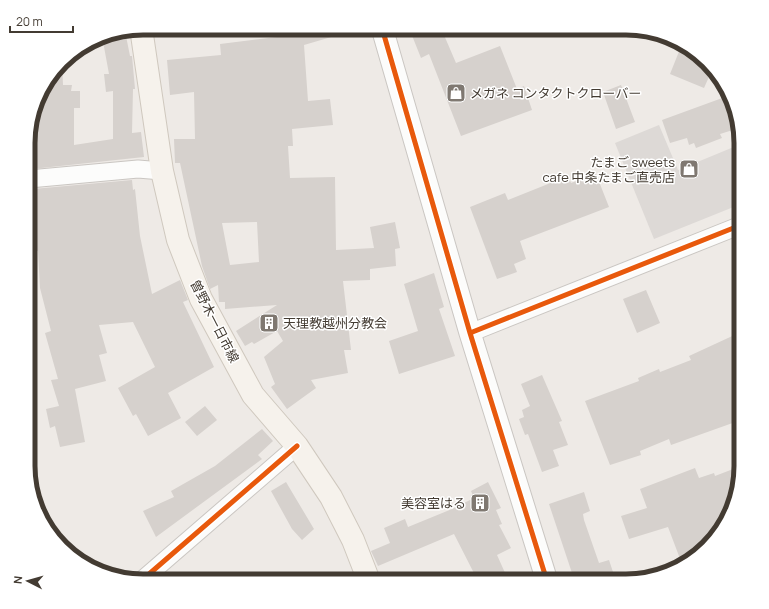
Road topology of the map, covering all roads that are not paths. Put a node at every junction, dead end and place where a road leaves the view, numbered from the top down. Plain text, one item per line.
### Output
1 (142, 35) edge
2 (384, 35) edge
3 (162, 171) junction
4 (35, 178) edge
5 (734, 228) edge
6 (470, 333) junction
7 (298, 446) junction
8 (149, 574) edge
9 (366, 574) edge
10 (545, 574) edge

1 - 3 main road, 曽野木一日市線
2 - 6 street
3 - 4 street
3 - 7 main road, 曽野木一日市線
5 - 6 street
6 - 10 street
7 - 8 street
7 - 9 main road, 曽野木一日市線

